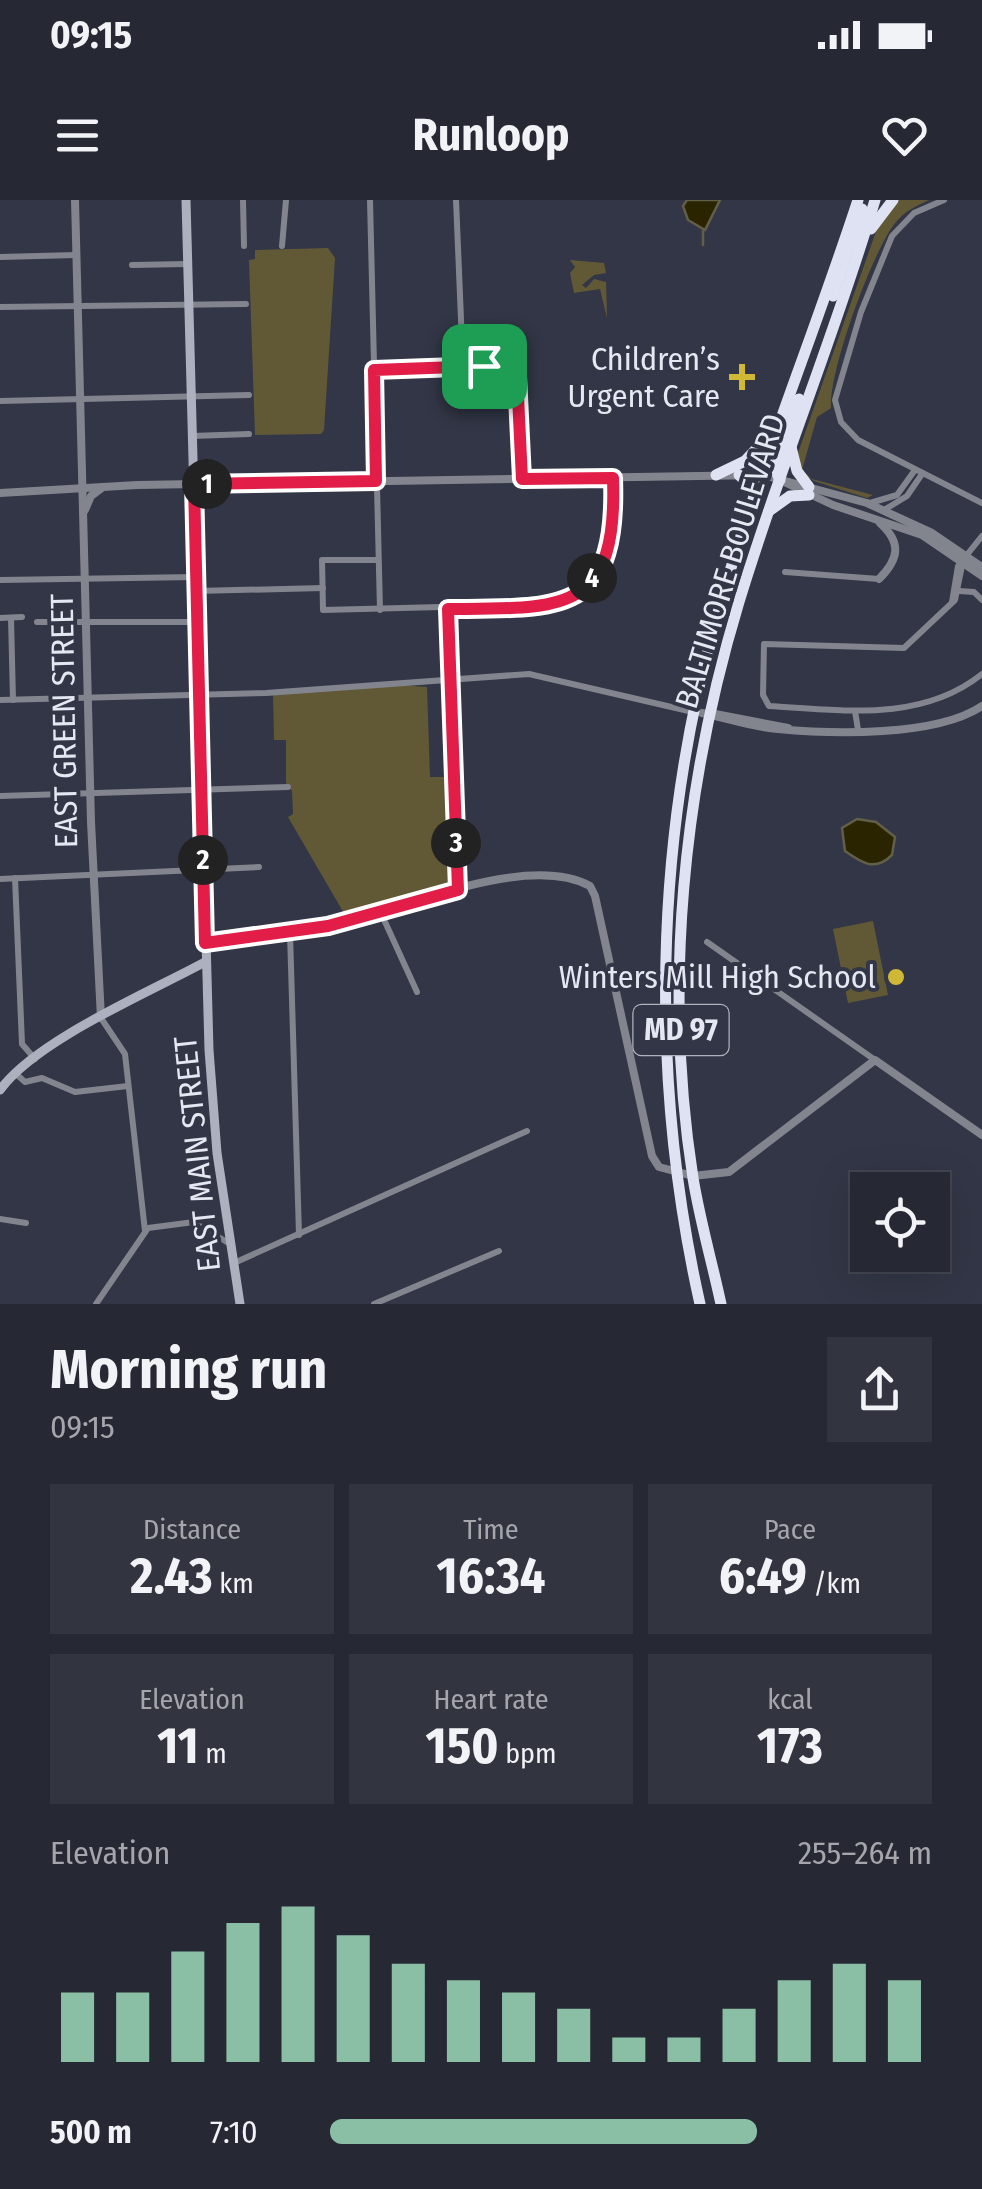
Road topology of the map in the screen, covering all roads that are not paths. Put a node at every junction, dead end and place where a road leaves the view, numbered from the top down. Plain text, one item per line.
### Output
1 (75, 200) edge
2 (186, 200) edge
3 (243, 200) edge
4 (286, 200) edge
5 (370, 200) edge
6 (456, 200) edge
7 (850, 200) edge
8 (861, 200) edge
9 (875, 200) edge
10 (892, 200) edge
11 (944, 200) edge
12 (862, 240) junction
13 (244, 246) dead end
14 (282, 246) dead end
15 (76, 255) junction
16 (0, 257) edge
17 (838, 257) junction
18 (188, 264) junction
19 (132, 265) dead end
20 (246, 304) dead end
21 (188, 306) junction
22 (0, 307) edge
23 (78, 307) junction
24 (463, 367) junction
25 (374, 370) junction
26 (248, 395) dead end
27 (191, 396) junction
28 (80, 398) junction
29 (0, 401) edge
30 (782, 422) junction
31 (249, 434) dead end
32 (192, 436) junction
33 (791, 447) junction
34 (919, 472) junction
35 (716, 475) junction
36 (739, 475) junction
37 (764, 475) junction
38 (613, 478) junction
39 (522, 479) junction
40 (780, 480) junction
41 (376, 481) junction
42 (194, 484) junction
43 (108, 486) junction
44 (82, 487) junction
45 (809, 491) junction
46 (0, 493) edge
47 (755, 499) junction
48 (982, 502) edge
49 (867, 504) junction
50 (884, 510) junction
51 (769, 511) junction
52 (854, 513) junction
53 (877, 520) junction
54 (84, 525) junction
55 (982, 536) edge
56 (965, 558) junction
57 (378, 560) junction
58 (982, 567) edge
59 (785, 572) dead end
60 (982, 576) edge
61 (196, 577) junction
62 (879, 578) joint
63 (0, 580) edge
64 (85, 580) junction
65 (322, 588) junction
66 (196, 590) junction
67 (960, 590) junction
68 (982, 600) edge
69 (952, 603) junction
70 (448, 609) junction
71 (380, 610) junction
72 (0, 618) edge
73 (11, 618) junction
74 (22, 618) dead end
75 (37, 622) dead end
76 (196, 622) junction
77 (86, 623) junction
78 (982, 674) edge
79 (450, 677) junction
80 (198, 694) junction
81 (88, 698) junction
82 (0, 700) edge
83 (12, 700) junction
84 (982, 706) edge
85 (855, 710) junction
86 (865, 710) junction
87 (702, 713) junction
88 (862, 730) junction
89 (288, 787) dead end
90 (200, 789) junction
91 (90, 793) junction
92 (0, 796) edge
93 (259, 868) dead end
94 (203, 870) junction
95 (93, 874) junction
96 (15, 878) junction
97 (0, 879) edge
98 (458, 890) junction
99 (382, 912) junction
100 (290, 933) junction
101 (707, 942) dead end
102 (205, 943) junction
103 (205, 962) junction
104 (417, 992) dead end
105 (101, 1018) junction
106 (35, 1058) junction
107 (875, 1060) junction
108 (893, 1072) junction
109 (859, 1073) junction
110 (15, 1074) junction
111 (128, 1086) junction
112 (0, 1090) edge
113 (528, 1130) dead end
114 (982, 1135) edge
115 (677, 1174) junction
116 (693, 1176) junction
117 (0, 1218) edge
118 (26, 1223) dead end
119 (145, 1231) junction
120 (299, 1235) junction
121 (230, 1244) junction
122 (499, 1252) dead end
123 (232, 1264) junction
124 (96, 1304) edge
125 (240, 1304) edge
126 (374, 1304) edge
127 (700, 1304) edge
128 (721, 1304) edge

1 - 15 street, EAST GREEN STREET
2 - 18 main road, EAST MAIN STREET
3 - 13 street
4 - 14 street
5 - 25 street
6 - 24 street
7 - 17 highway
8 - 17 highway, BALTIMORE BOULEVARD / MD 97
8 - 40 highway
9 - 12 highway, BALTIMORE BOULEVARD / MD 97
10 - 12 highway
11 - 34 street
12 - 33 highway, BALTIMORE BOULEVARD / MD 97
15 - 16 street
15 - 23 street, EAST GREEN STREET
17 - 30 highway, BALTIMORE BOULEVARD / MD 97
18 - 19 street
18 - 21 main road, EAST MAIN STREET
20 - 21 street
21 - 23 street
21 - 27 main road, EAST MAIN STREET
22 - 23 street
23 - 28 street, EAST GREEN STREET
24 - 25 street
24 - 39 street
25 - 41 street
26 - 27 street
27 - 28 street
27 - 32 main road, EAST MAIN STREET
28 - 29 street
28 - 44 street, EAST GREEN STREET
30 - 35 highway
30 - 37 highway, BALTIMORE BOULEVARD / MD 97
31 - 32 street
32 - 42 main road, EAST MAIN STREET
33 - 40 highway, BALTIMORE BOULEVARD / MD 97
33 - 45 highway
34 - 48 street
34 - 49 street
34 - 50 street
35 - 36 street
35 - 38 street
36 - 37 street
36 - 47 highway
37 - 40 street
37 - 47 highway, BALTIMORE BOULEVARD / MD 97
38 - 39 street
38 - 70 street
39 - 41 street
40 - 45 street
40 - 51 highway, BALTIMORE BOULEVARD / MD 97
41 - 42 street
41 - 57 street
42 - 43 street
42 - 61 main road, EAST MAIN STREET
43 - 44 street
43 - 54 street
44 - 46 street
44 - 54 street, EAST GREEN STREET
45 - 49 street
45 - 51 highway
45 - 52 street
47 - 87 highway, BALTIMORE BOULEVARD / MD 97
49 - 50 street
50 - 52 street
50 - 56 street
51 - 87 highway, BALTIMORE BOULEVARD / MD 97
52 - 53 street
53 - 56 street
53 - 62 street
54 - 64 street, EAST GREEN STREET
55 - 56 street
56 - 58 street
56 - 60 street
56 - 67 street
56 - 69 street
57 - 65 street
57 - 71 street
59 - 62 street
61 - 64 street
61 - 66 main road, EAST MAIN STREET
63 - 64 street
64 - 77 street, EAST GREEN STREET
65 - 66 street
65 - 71 street
66 - 76 main road, EAST MAIN STREET
67 - 68 street
67 - 69 street
69 - 85 street
70 - 71 street
70 - 79 street
72 - 73 street
73 - 74 street
73 - 83 street
75 - 77 street
76 - 77 street
76 - 80 main road, EAST MAIN STREET
77 - 81 street, EAST GREEN STREET
78 - 86 street
79 - 80 street
79 - 87 street
79 - 98 street
80 - 81 street
80 - 90 main road, EAST MAIN STREET
81 - 83 street
81 - 91 street, EAST GREEN STREET
82 - 83 street
84 - 88 street
85 - 86 street
85 - 88 street
86 - 88 street
87 - 88 street
87 - 115 highway, BALTIMORE BOULEVARD / MD 97
87 - 116 highway, BALTIMORE BOULEVARD / MD 97
89 - 90 street
90 - 91 street
90 - 94 main road, EAST MAIN STREET
91 - 92 street
91 - 95 street, EAST GREEN STREET
93 - 94 street
94 - 95 street
94 - 102 main road, EAST MAIN STREET
95 - 96 street
95 - 105 street, EAST GREEN STREET
96 - 97 street
96 - 106 street
98 - 99 street
98 - 115 street
99 - 100 street
99 - 104 street
100 - 102 street
100 - 120 street
101 - 107 street
102 - 103 main road, EAST MAIN STREET
103 - 105 main road
103 - 121 main road, EAST MAIN STREET
105 - 106 main road
105 - 111 street, EAST GREEN STREET
106 - 110 main road
107 - 108 street
107 - 109 street
108 - 109 street
108 - 114 street
109 - 116 street
110 - 111 street
110 - 112 main road
111 - 119 street, EAST GREEN STREET
113 - 120 street
115 - 116 street
115 - 127 highway, BALTIMORE BOULEVARD / MD 97
116 - 128 highway, BALTIMORE BOULEVARD / MD 97
117 - 118 street
119 - 121 street
119 - 124 street
120 - 123 street
121 - 123 main road, EAST MAIN STREET
122 - 126 street
123 - 125 main road, EAST MAIN STREET

